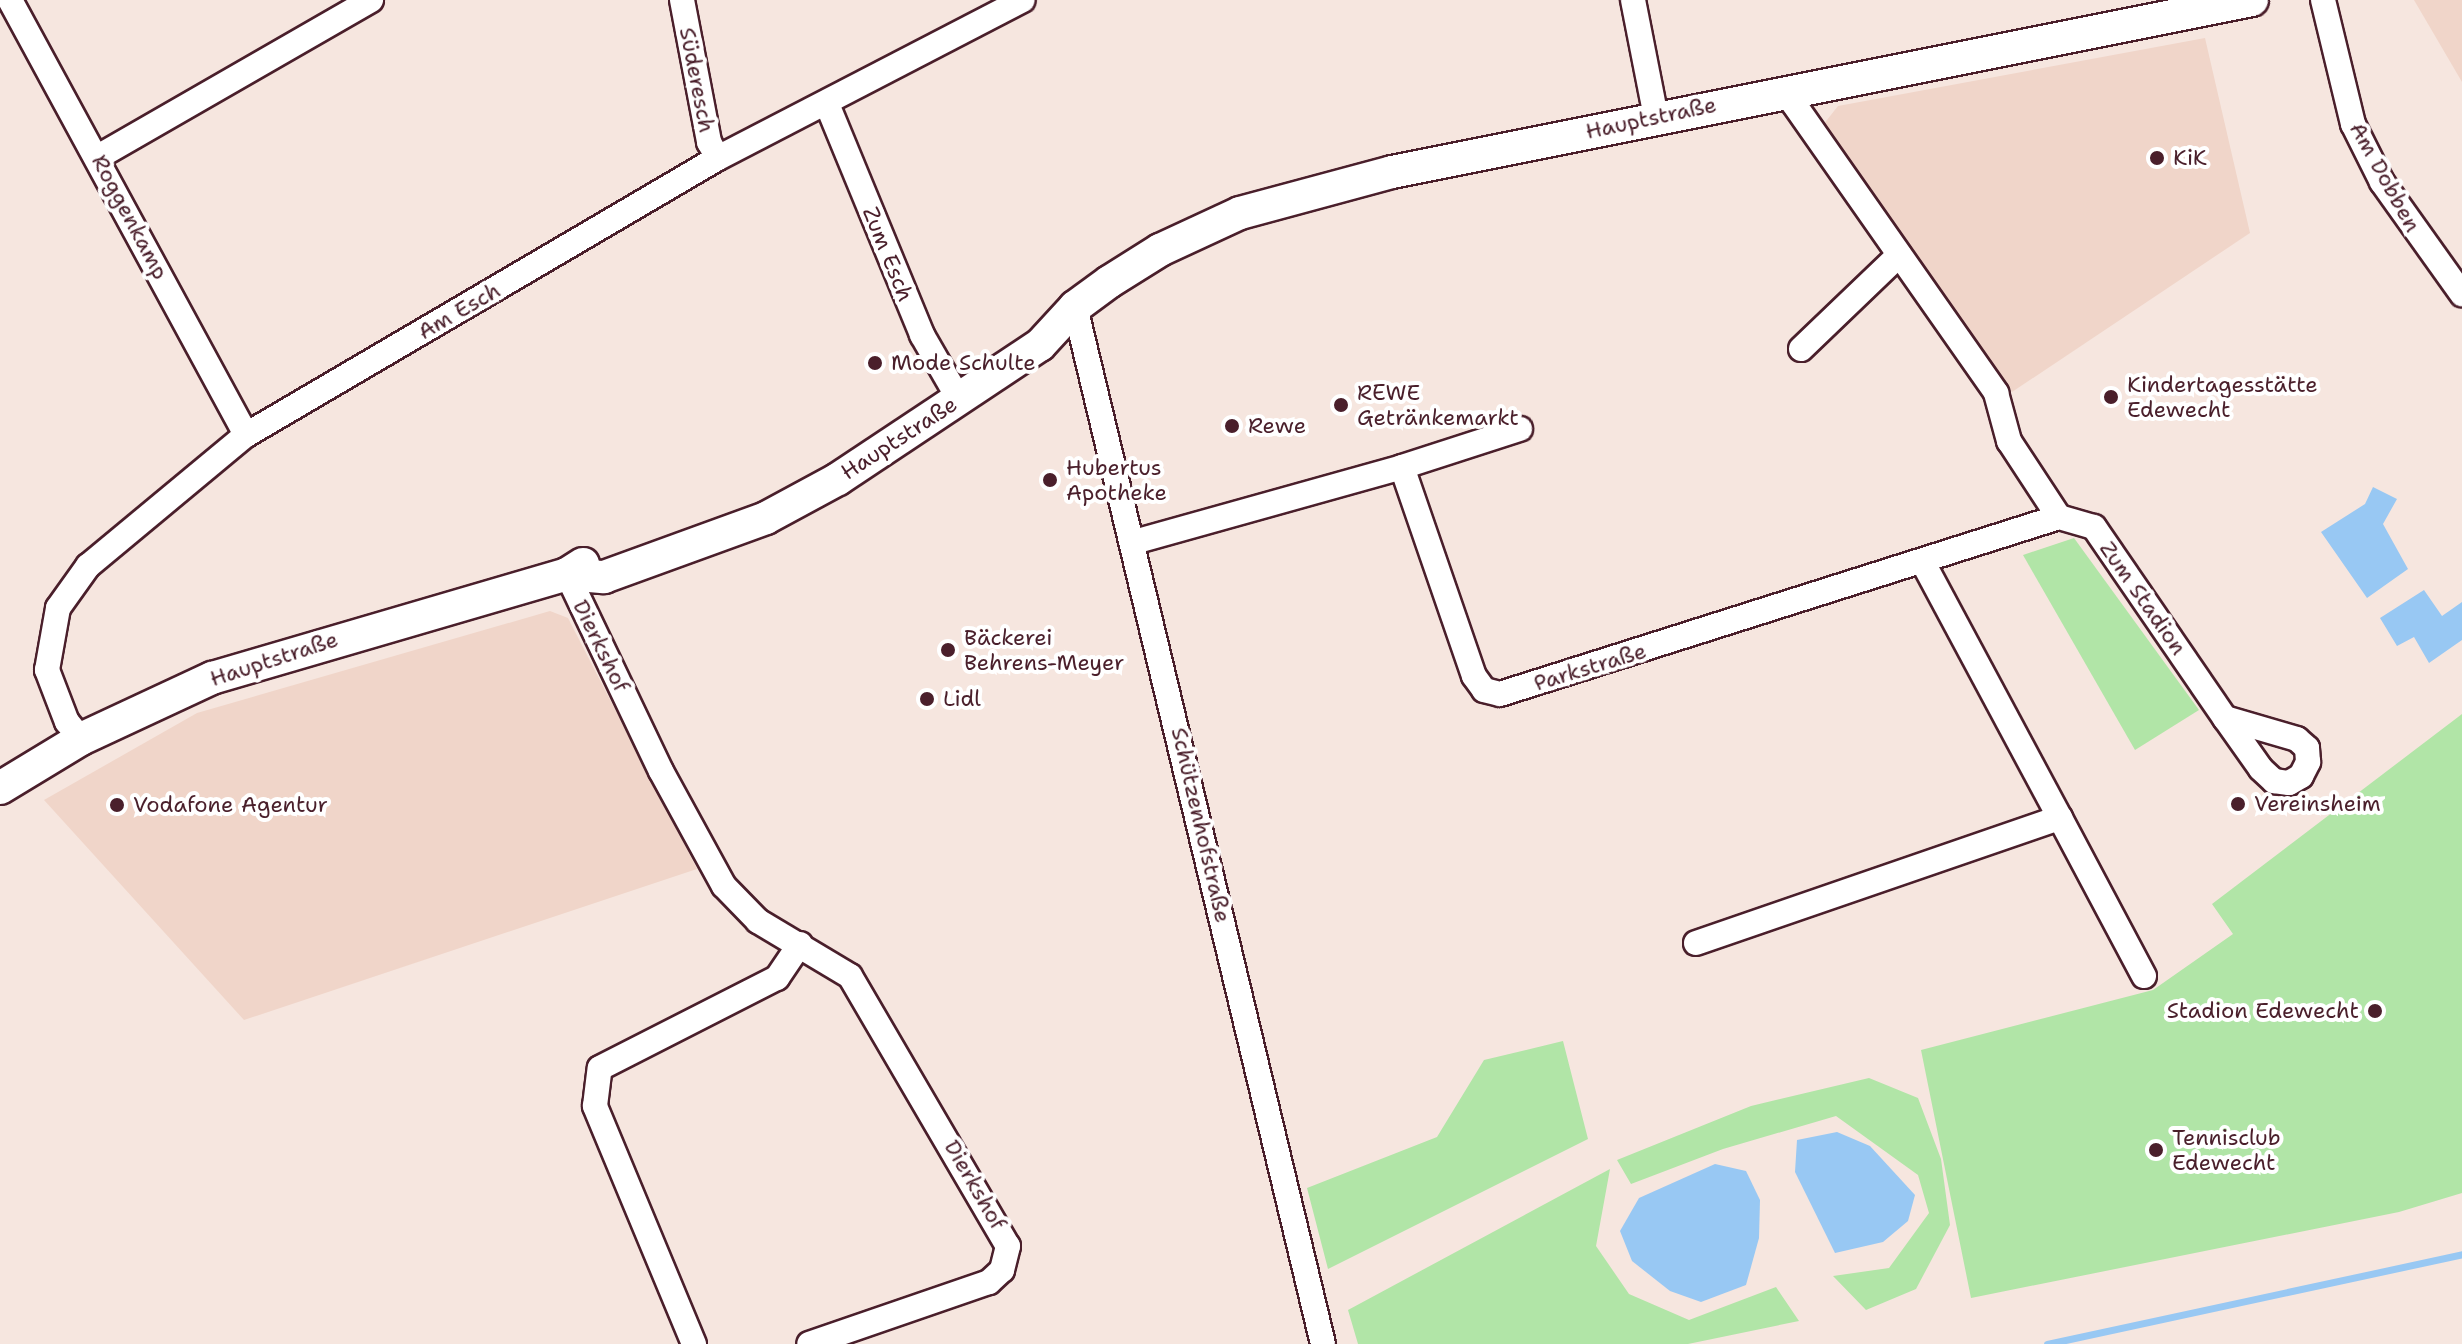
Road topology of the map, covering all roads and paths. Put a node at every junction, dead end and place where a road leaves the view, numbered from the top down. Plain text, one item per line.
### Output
1 (10, 0) edge
2 (371, 0) edge
3 (682, 0) edge
4 (1023, 0) edge
5 (1633, 0) edge
6 (2252, 0) edge
7 (2323, 0) edge
8 (1792, 91) junction
9 (827, 104) junction
10 (1656, 117) junction
11 (98, 157) junction
12 (718, 158) junction
13 (1899, 255) junction
14 (2462, 294) edge
15 (1075, 307) junction
16 (1801, 349) dead end
17 (954, 390) junction
18 (1520, 429) dead end
19 (246, 435) junction
20 (1402, 467) junction
21 (2059, 517) junction
22 (1134, 542) junction
23 (1924, 564) junction
24 (567, 574) junction
25 (2225, 718) dead end
26 (81, 739) junction
27 (0, 788) edge
28 (2060, 818) junction
29 (1696, 943) dead end
30 (800, 944) junction
31 (2144, 976) dead end
32 (694, 1344) edge
33 (809, 1344) edge
34 (1323, 1344) edge

1 - 11 street, Roggenkamp
2 - 11 street
3 - 12 street, Süderesch
4 - 9 street, Am Esch
5 - 10 street
6 - 8 main road, Hauptstraße
7 - 14 street, Am Dobben
8 - 10 main road, Hauptstraße
8 - 13 street
9 - 12 street, Am Esch
9 - 17 street, Zum Esch
10 - 15 main road, Hauptstraße
11 - 19 street, Roggenkamp
12 - 19 street, Am Esch
13 - 16 street
13 - 21 street
15 - 17 main road, Hauptstraße
15 - 22 street, Schützenhofstraße
17 - 24 main road, Hauptstraße
18 - 20 street
19 - 26 street, Am Esch
20 - 22 street
20 - 23 street, Parkstraße
21 - 23 street, Parkstraße
21 - 25 street, Zum Stadion
22 - 34 street, Schützenhofstraße
23 - 28 street
24 - 26 main road, Hauptstraße
24 - 30 street, Dierkshof
26 - 27 main road, Hauptstraße
28 - 29 street
28 - 31 street
30 - 32 street
30 - 33 street, Dierkshof

